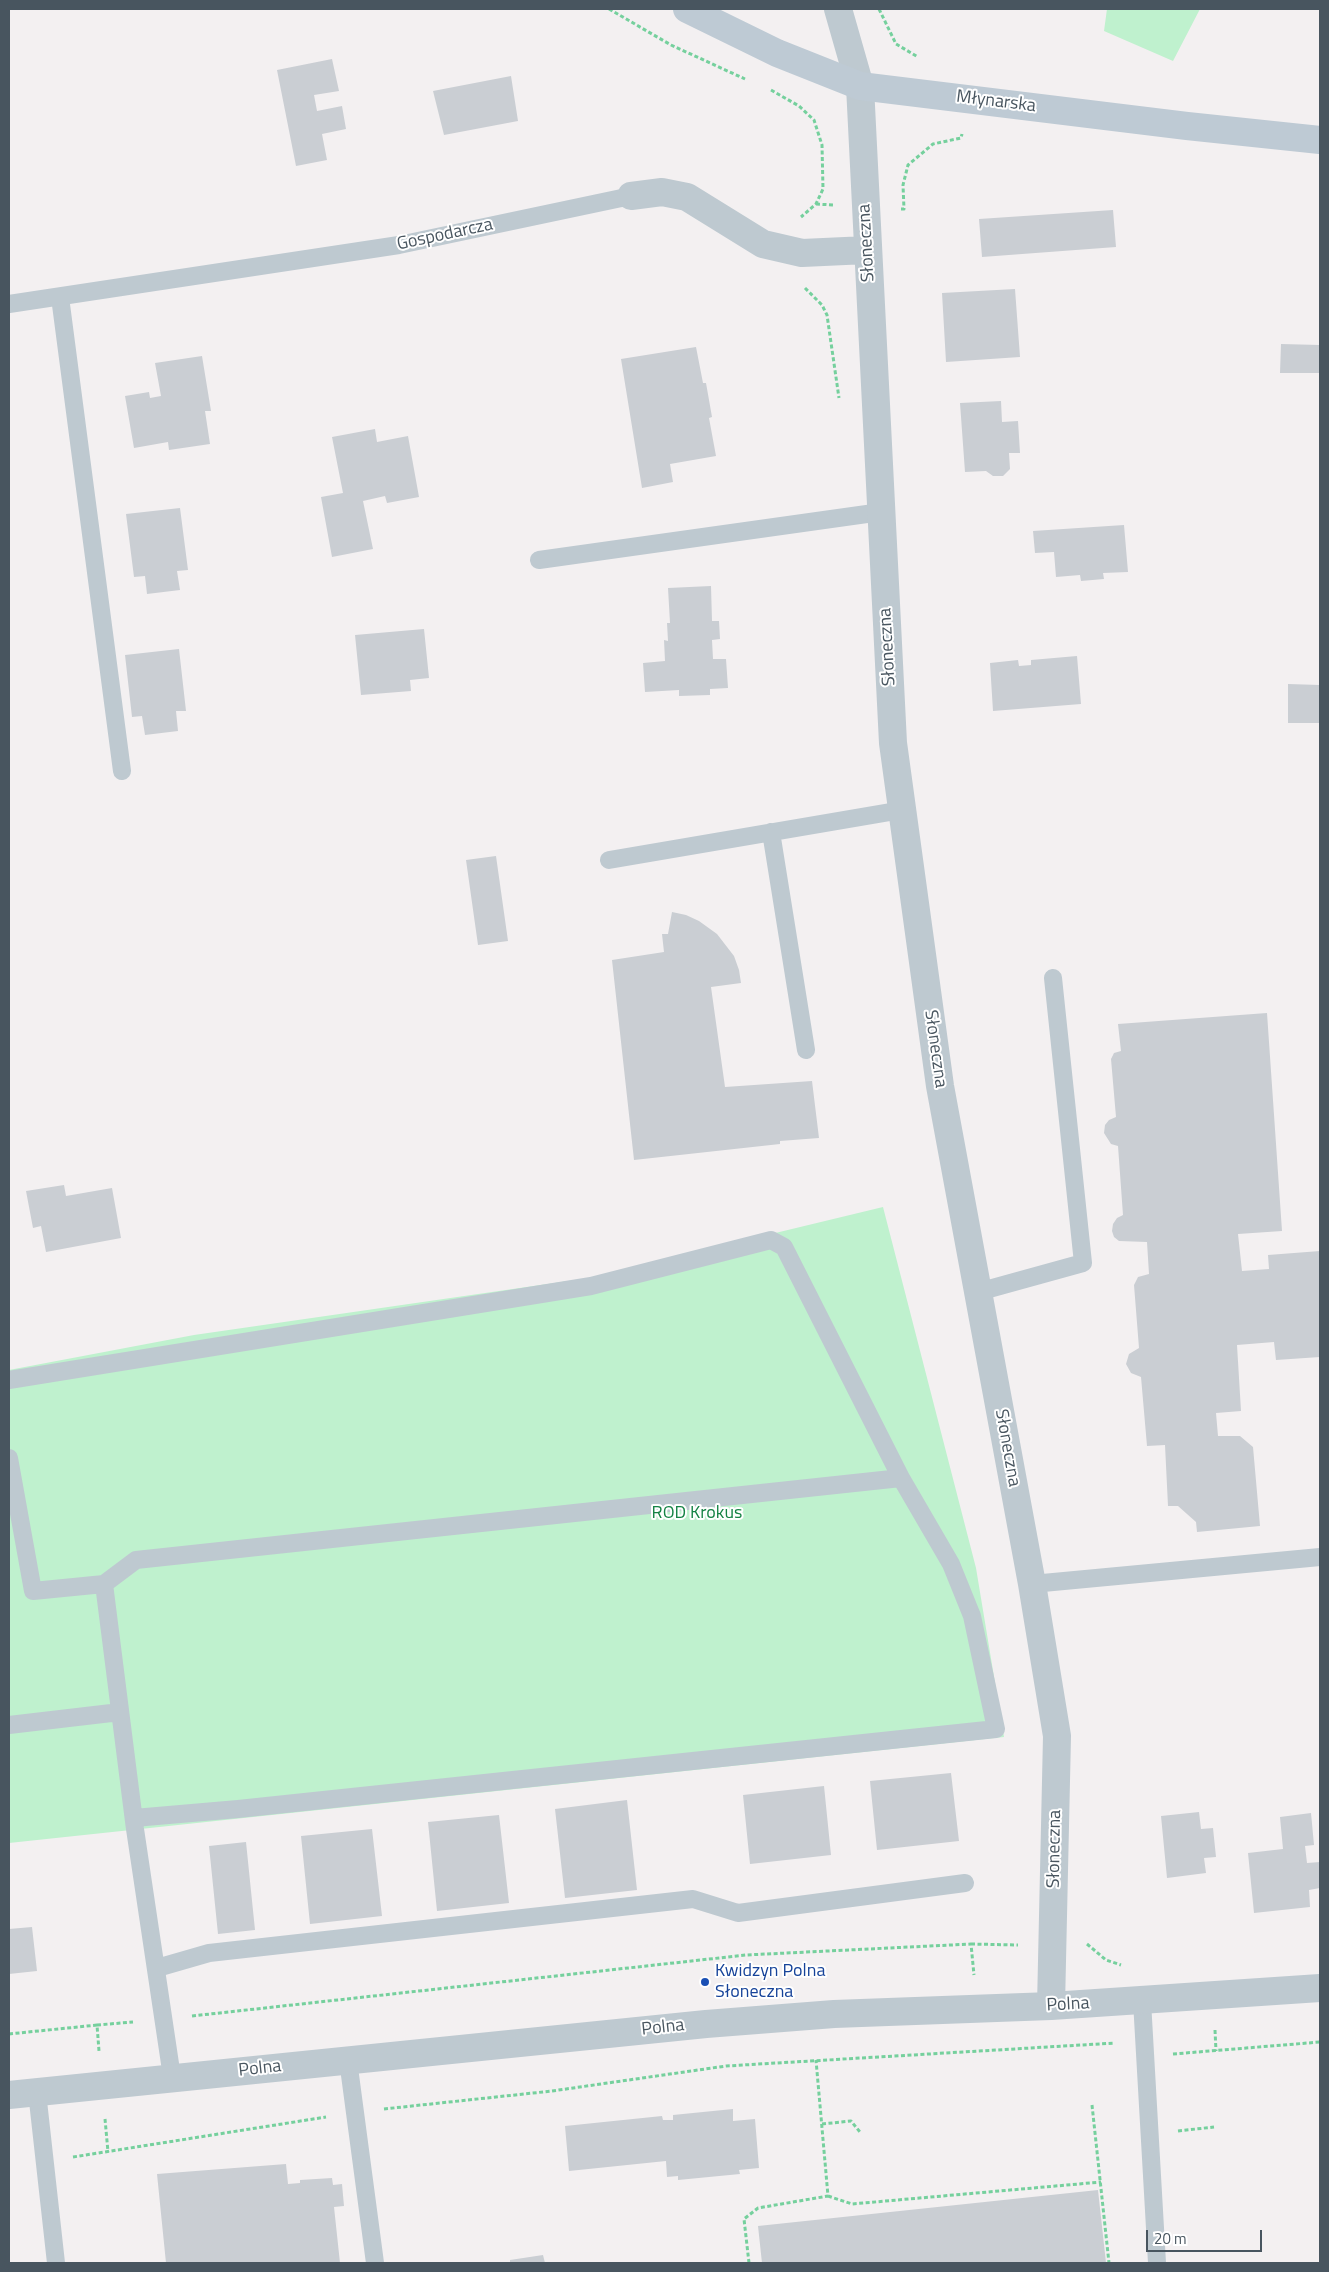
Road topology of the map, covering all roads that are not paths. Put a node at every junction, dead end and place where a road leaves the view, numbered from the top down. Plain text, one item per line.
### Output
1 (687, 9) edge
2 (838, 9) edge
3 (860, 86) junction
4 (1320, 140) edge
5 (631, 196) joint
6 (867, 250) junction
7 (60, 297) junction
8 (9, 304) edge
9 (881, 512) junction
10 (539, 560) dead end
11 (122, 771) dead end
12 (902, 810) junction
13 (771, 832) junction
14 (609, 860) dead end
15 (1053, 978) dead end
16 (806, 1050) dead end
17 (978, 1292) junction
18 (9, 1380) edge
19 (9, 1458) edge
20 (900, 1478) junction
21 (11, 1486) edge
22 (1320, 1557) edge
23 (104, 1584) junction
24 (1032, 1584) junction
25 (120, 1712) junction
26 (9, 1725) edge
27 (134, 1818) junction
28 (965, 1883) dead end
29 (157, 1968) junction
30 (1320, 1988) edge
31 (1142, 2001) junction
32 (1051, 2006) junction
33 (348, 2060) junction
34 (172, 2077) junction
35 (37, 2092) junction
36 (9, 2095) edge
37 (56, 2263) edge
38 (375, 2263) edge
39 (1157, 2263) edge

1 - 3 street, Młynarska
2 - 3 street, Słoneczna
3 - 4 street, Młynarska
3 - 6 street, Słoneczna
5 - 6 street, Gospodarcza
5 - 7 lane, Gospodarcza
6 - 9 street, Słoneczna
7 - 8 lane, Gospodarcza
7 - 11 lane
9 - 10 lane
9 - 12 street, Słoneczna
12 - 13 lane
12 - 17 street, Słoneczna
13 - 14 lane
13 - 16 lane
15 - 17 lane
17 - 24 street, Słoneczna
18 - 20 lane
19 - 21 lane
20 - 23 lane
20 - 27 lane
21 - 23 lane
22 - 24 lane
23 - 25 lane
24 - 32 street, Słoneczna
25 - 26 lane
25 - 27 lane
27 - 29 lane
28 - 29 lane
29 - 34 lane
30 - 31 street, Polna
31 - 32 street, Polna
31 - 39 lane
32 - 33 street, Polna
33 - 34 street, Polna
33 - 38 lane
34 - 35 street, Polna
35 - 36 street, Polna
35 - 37 lane

